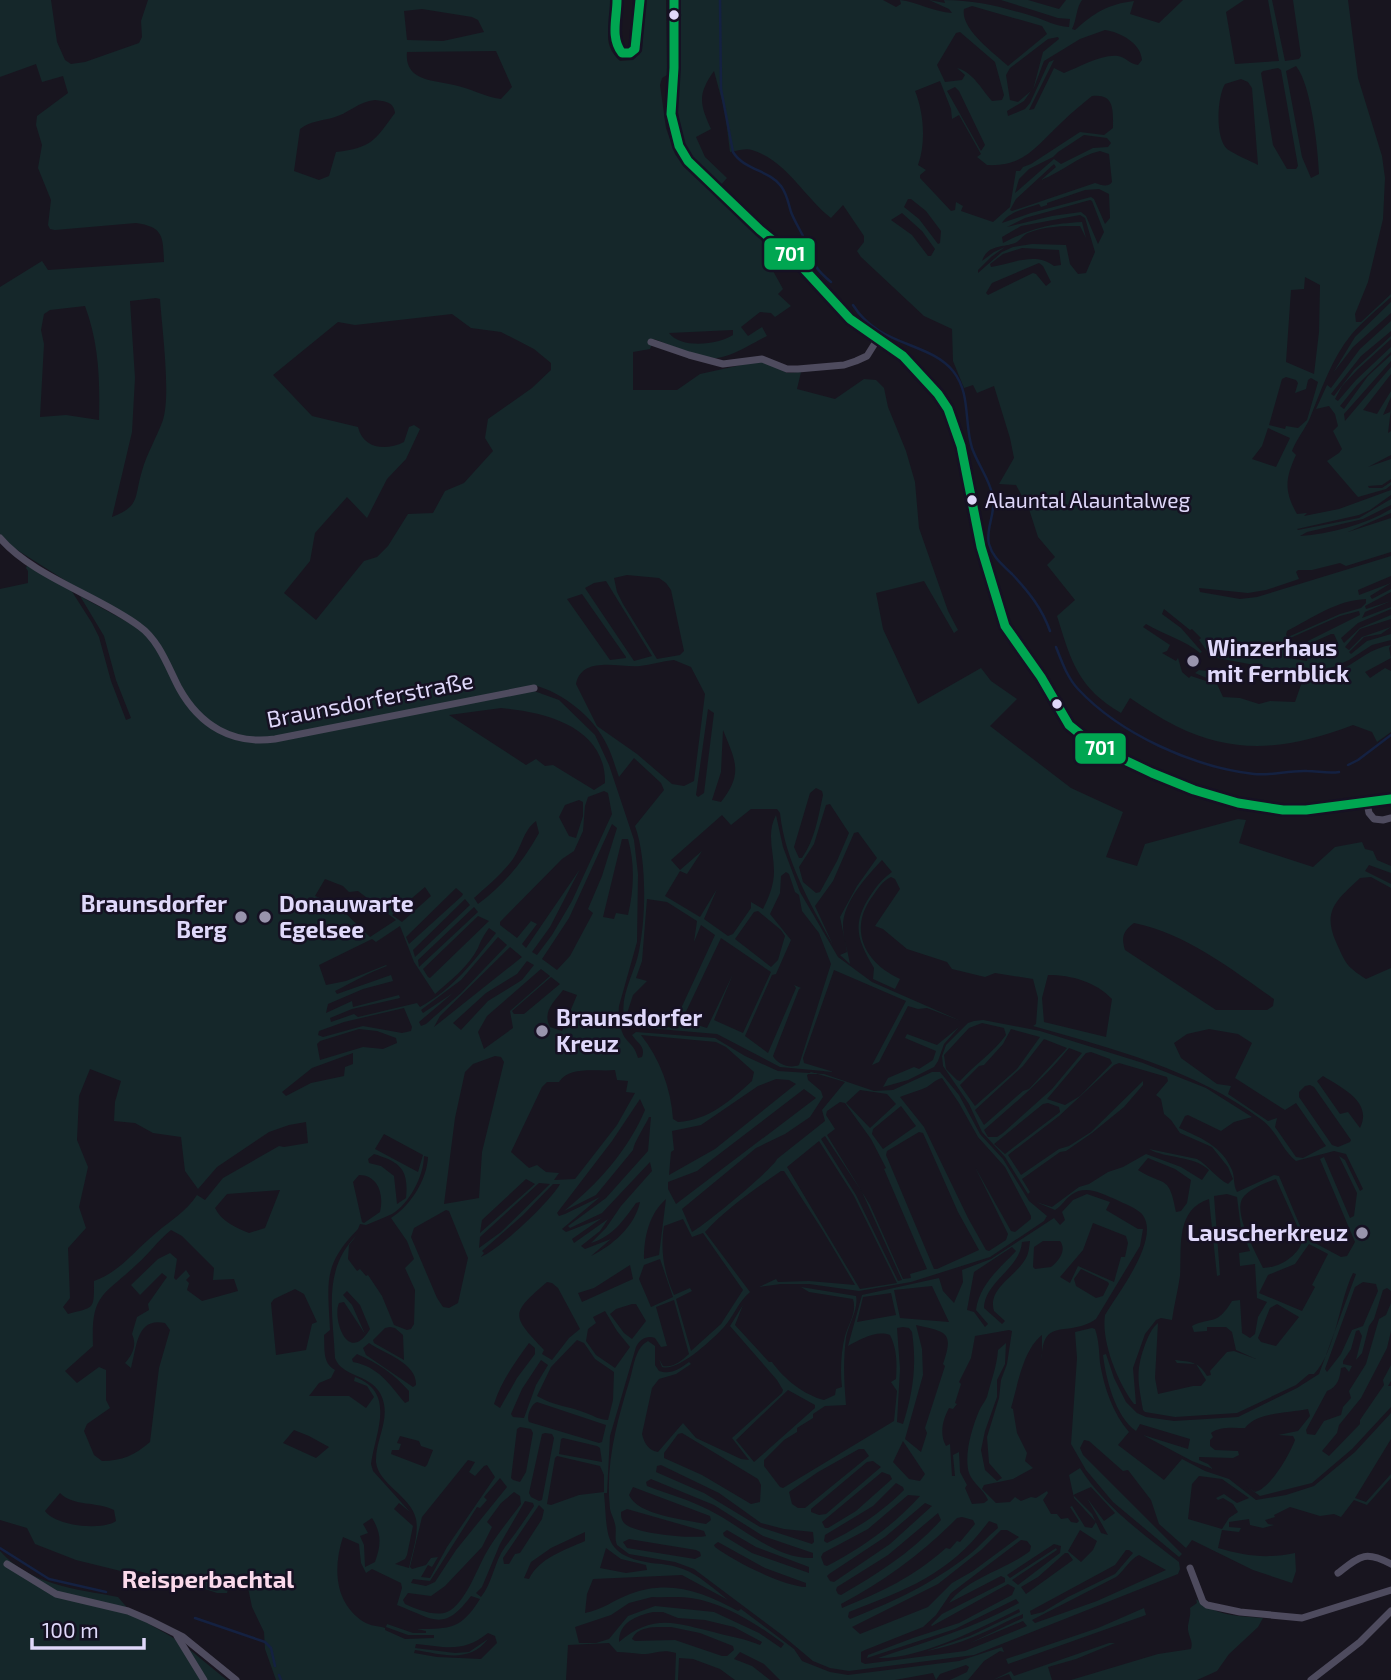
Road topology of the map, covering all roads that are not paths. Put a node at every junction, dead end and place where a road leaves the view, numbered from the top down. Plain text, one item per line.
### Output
1 (618, 0) edge
2 (640, 0) edge
3 (674, 0) edge
4 (877, 340) junction
5 (651, 342) dead end
6 (0, 538) edge
7 (534, 688) dead end
8 (1391, 799) edge
9 (1367, 803) junction
10 (1391, 818) edge
11 (7, 1564) dead end
12 (1391, 1564) edge
13 (1190, 1568) dead end
14 (1338, 1573) dead end
15 (1391, 1590) edge
16 (1391, 1611) edge
17 (176, 1633) junction
18 (204, 1680) edge
19 (236, 1680) edge
20 (1311, 1680) edge

1 - 2 street
3 - 4 street
4 - 5 street
4 - 9 street
6 - 7 street, Braunsdorferstraße
8 - 9 street
9 - 10 street
11 - 17 street
12 - 14 street
13 - 15 street
16 - 20 street
17 - 18 street
17 - 19 street

